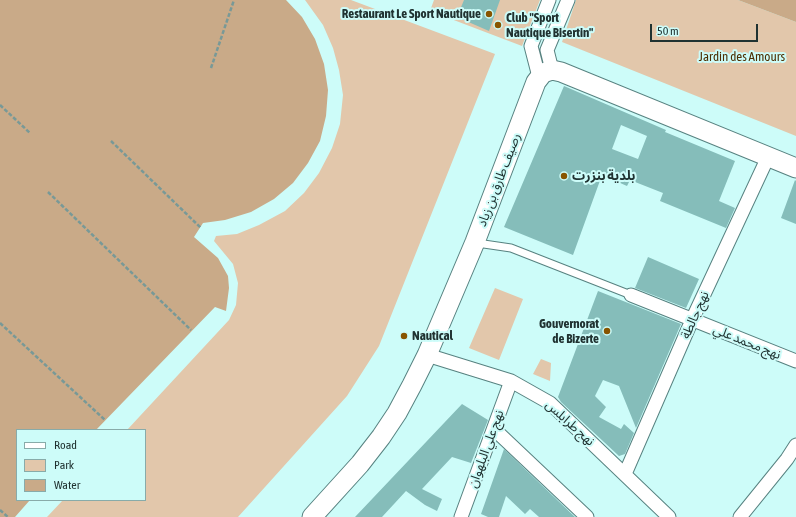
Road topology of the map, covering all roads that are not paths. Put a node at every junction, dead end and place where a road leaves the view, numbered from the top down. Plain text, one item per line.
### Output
1 (549, 0) edge
2 (568, 0) edge
3 (546, 74) junction
4 (768, 157) junction
5 (796, 168) edge
6 (475, 242) junction
7 (631, 295) joint
8 (692, 320) junction
9 (428, 355) junction
10 (796, 361) edge
11 (512, 381) junction
12 (494, 429) junction
13 (796, 445) edge
14 (625, 474) junction
15 (318, 515) edge
16 (461, 517) edge
17 (587, 517) edge
18 (669, 517) edge
19 (740, 517) edge

1 - 3 street
2 - 3 street
3 - 4 main road
3 - 6 main road, رصيف طارق بن زياد
4 - 5 main road
4 - 8 street, نهج جالطة
6 - 7 lane
6 - 9 main road, رصيف طارق بن زياد
7 - 8 street, نهج محمد علي
8 - 10 street, نهج محمد علي
8 - 14 street, نهج جالطة
9 - 11 street, نهج طرابلس
9 - 15 main road, رصيف طارق بن زياد
11 - 12 street, نهج علي البلهوان
11 - 14 street, نهج طرابلس
12 - 16 street, نهج علي البلهوان
12 - 17 street
13 - 19 street
14 - 18 street, نهج طرابلس

